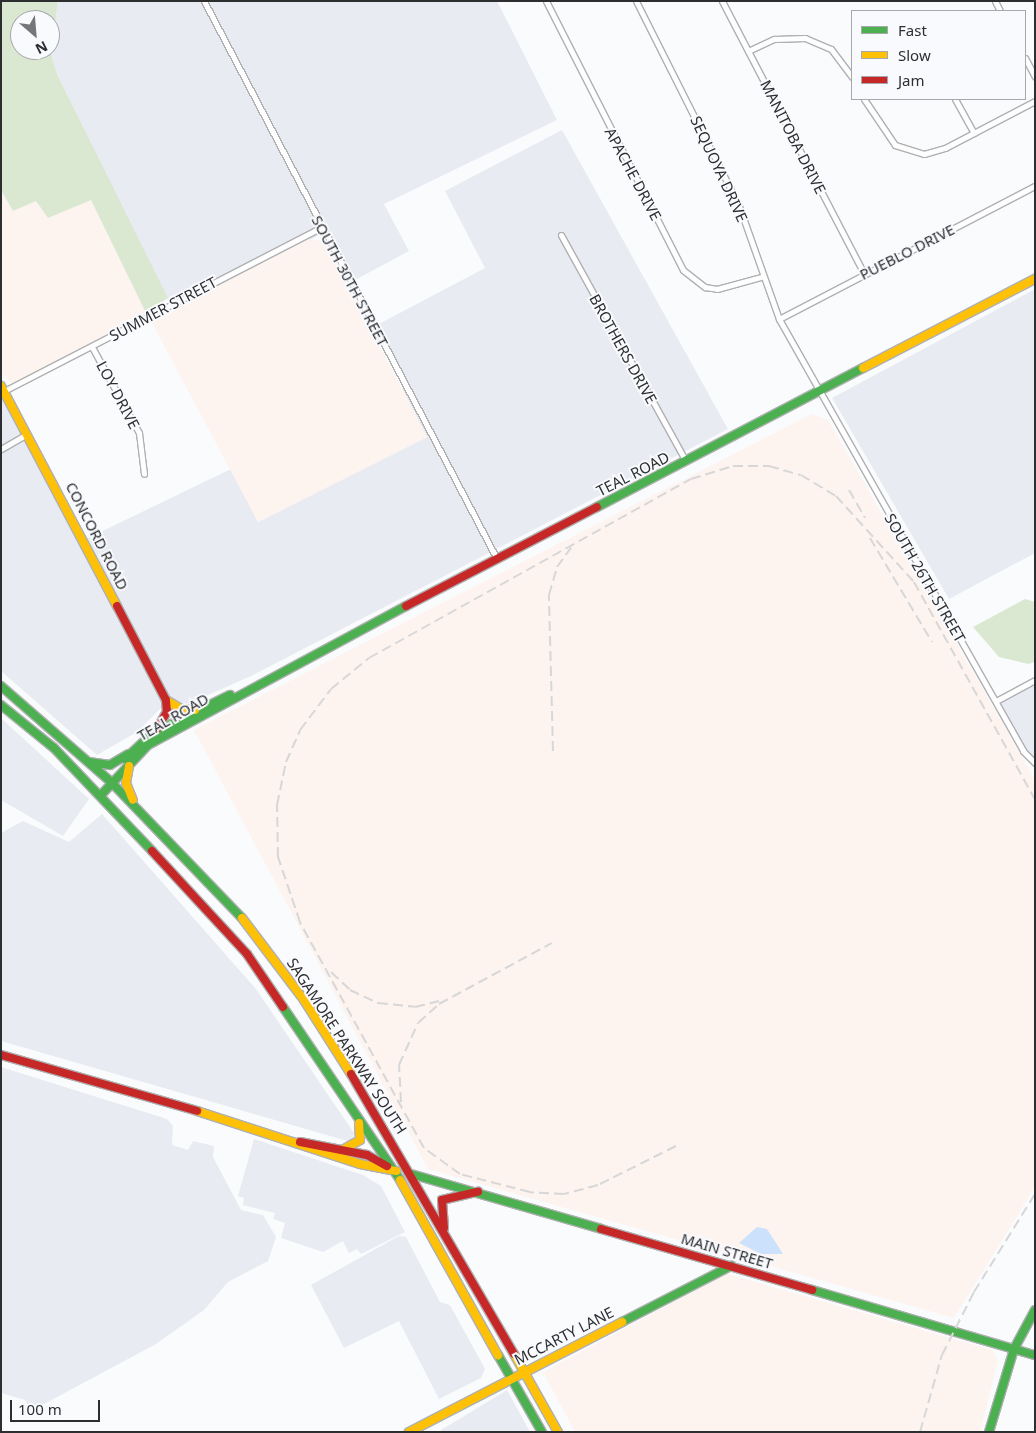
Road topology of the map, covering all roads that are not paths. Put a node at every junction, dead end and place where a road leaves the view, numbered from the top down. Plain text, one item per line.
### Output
1 (204, 1) edge
2 (546, 1) edge
3 (636, 1) edge
4 (722, 1) edge
5 (748, 51) junction
6 (1026, 60) edge
7 (851, 76) edge
8 (1035, 77) edge
9 (865, 100) edge
10 (956, 100) edge
11 (1035, 102) edge
12 (974, 133) junction
13 (1035, 186) edge
14 (322, 227) junction
15 (561, 235) dead end
16 (864, 274) junction
17 (761, 277) junction
18 (1035, 279) edge
19 (779, 319) junction
20 (92, 347) junction
21 (2, 389) edge
22 (820, 393) junction
23 (28, 434) junction
24 (1, 450) edge
25 (686, 462) junction
26 (144, 474) dead end
27 (497, 560) junction
28 (1035, 680) edge
29 (1, 686) edge
30 (243, 691) junction
31 (166, 700) junction
32 (996, 701) junction
33 (1, 705) edge
34 (200, 709) junction
35 (153, 734) junction
36 (132, 755) junction
37 (87, 761) junction
38 (1034, 762) edge
39 (112, 783) junction
40 (101, 795) junction
41 (143, 815) junction
42 (1, 1055) edge
43 (356, 1116) junction
44 (300, 1142) junction
45 (343, 1149) junction
46 (394, 1170) junction
47 (411, 1174) junction
48 (478, 1192) junction
49 (445, 1231) junction
50 (731, 1266) junction
51 (1035, 1310) edge
52 (1014, 1349) junction
53 (1035, 1356) edge
54 (526, 1371) junction
55 (513, 1378) junction
56 (409, 1432) edge
57 (542, 1432) edge
58 (558, 1432) edge
59 (988, 1432) edge

1 - 14 street, SOUTH 30TH STREET
2 - 17 street, APACHE DRIVE
3 - 17 street, SEQUOYA DRIVE
4 - 5 street, MANITOBA DRIVE
5 - 7 street
5 - 16 street, MANITOBA DRIVE
6 - 8 street
9 - 12 street
10 - 12 street
11 - 12 street
13 - 16 street, PUEBLO DRIVE
14 - 20 street, SUMMER STREET
14 - 27 street, SOUTH 30TH STREET
15 - 25 street, BROTHERS DRIVE
16 - 19 street, PUEBLO DRIVE
17 - 19 street, SEQUOYA DRIVE
18 - 22 main road, TEAL ROAD
19 - 22 street, SEQUOYA DRIVE
20 - 21 street, SUMMER STREET
20 - 26 street, LOY DRIVE
21 - 23 main road, CONCORD ROAD
22 - 25 main road, TEAL ROAD
22 - 32 street, SOUTH 26TH STREET
23 - 24 street
23 - 31 main road, CONCORD ROAD
25 - 27 main road, TEAL ROAD
27 - 30 main road, TEAL ROAD
28 - 32 street
29 - 37 main road, SAGAMORE PARKWAY SOUTH
30 - 34 main road, TEAL ROAD
30 - 36 main road, TEAL ROAD
31 - 34 main road
31 - 35 main road
32 - 38 street, SOUTH 26TH STREET
33 - 40 main road, SAGAMORE PARKWAY SOUTH
34 - 35 main road, TEAL ROAD
35 - 36 main road, TEAL ROAD
36 - 37 main road
36 - 39 main road, TEAL ROAD
36 - 41 main road
37 - 39 main road, SAGAMORE PARKWAY SOUTH
39 - 40 main road, TEAL ROAD
39 - 41 main road, SAGAMORE PARKWAY SOUTH
40 - 43 main road, SAGAMORE PARKWAY SOUTH
41 - 47 main road, SAGAMORE PARKWAY SOUTH
42 - 44 main road
43 - 45 main road
43 - 46 main road, SAGAMORE PARKWAY SOUTH
44 - 45 main road
44 - 46 main road
45 - 46 main road
46 - 47 main road, MAIN STREET
46 - 55 main road, SAGAMORE PARKWAY SOUTH
47 - 48 main road, MAIN STREET
47 - 49 main road, SAGAMORE PARKWAY SOUTH
48 - 49 main road
48 - 50 main road, MAIN STREET
49 - 54 main road, SAGAMORE PARKWAY SOUTH
50 - 52 main road, MAIN STREET
50 - 54 main road, MCCARTY LANE
51 - 52 main road
52 - 53 main road, MAIN STREET
52 - 59 main road
54 - 55 main road, MCCARTY LANE
54 - 58 main road, SAGAMORE PARKWAY SOUTH
55 - 56 main road, MCCARTY LANE
55 - 57 main road, SAGAMORE PARKWAY SOUTH

